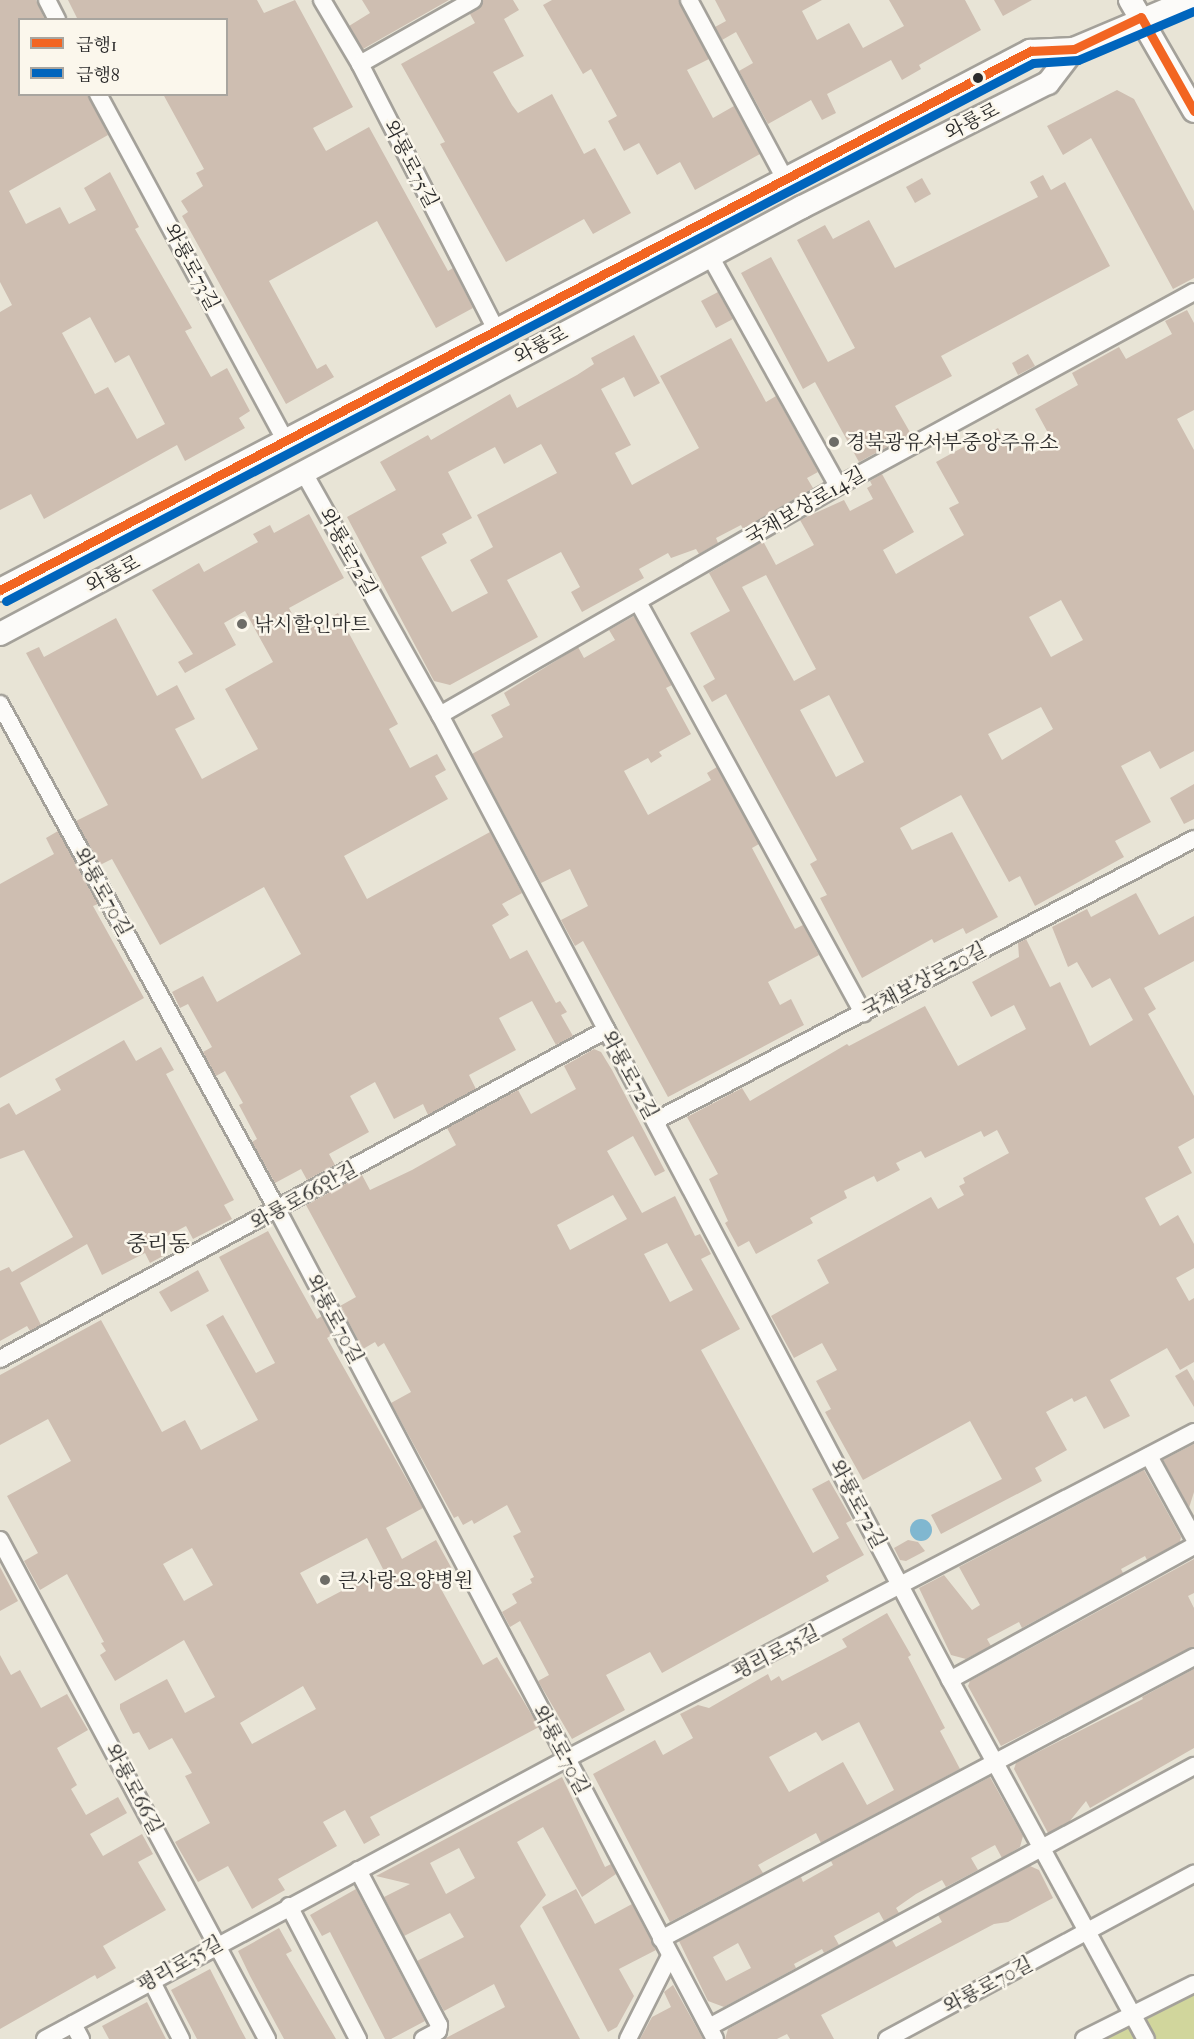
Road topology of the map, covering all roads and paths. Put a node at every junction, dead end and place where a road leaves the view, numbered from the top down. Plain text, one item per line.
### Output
1 (47, 0) edge
2 (322, 0) edge
3 (473, 0) edge
4 (689, 0) edge
5 (1190, 0) edge
6 (1136, 9) edge
7 (56, 18) edge
8 (1074, 49) junction
9 (360, 64) junction
10 (99, 96) edge
11 (1194, 111) edge
12 (784, 177) junction
13 (710, 256) junction
14 (1194, 292) edge
15 (496, 330) junction
16 (285, 440) junction
17 (304, 473) junction
18 (838, 486) junction
19 (0, 590) edge
20 (638, 602) junction
21 (0, 633) edge
22 (0, 704) edge
23 (440, 716) junction
24 (1194, 839) edge
25 (862, 1013) junction
26 (606, 1030) junction
27 (655, 1121) junction
28 (278, 1211) junction
29 (0, 1359) edge
30 (1194, 1432) edge
31 (1149, 1456) junction
32 (1194, 1538) edge
33 (0, 1540) edge
34 (1194, 1546) edge
35 (902, 1587) junction
36 (1194, 1657) edge
37 (950, 1680) junction
38 (566, 1759) junction
39 (999, 1764) junction
40 (1194, 1766) edge
41 (1044, 1848) junction
42 (358, 1870) junction
43 (1194, 1874) edge
44 (289, 1906) junction
45 (1089, 1931) junction
46 (661, 1939) junction
47 (217, 1944) junction
48 (670, 1956) junction
49 (151, 1980) junction
50 (1194, 1984) edge
51 (1134, 2014) junction
52 (73, 2024) junction
53 (712, 2033) edge
54 (45, 2039) edge
55 (81, 2039) edge
56 (181, 2039) edge
57 (267, 2039) edge
58 (358, 2039) edge
59 (423, 2039) edge
60 (628, 2039) edge
61 (887, 2039) edge
62 (1084, 2039) edge
63 (1146, 2039) edge

1 - 7 street
2 - 9 street, 와룡로75길
3 - 9 street
4 - 12 street
5 - 6 main road, 와룡로
6 - 8 main road, 와룡로
6 - 11 main road
8 - 12 main road, 와룡로
8 - 13 main road, 와룡로
9 - 15 street, 와룡로75길
10 - 16 street, 와룡로73길
12 - 15 main road, 와룡로
13 - 17 main road, 와룡로
13 - 18 street
14 - 18 street, 국채보상로14길
15 - 16 main road, 와룡로
16 - 19 main road, 와룡로
17 - 21 main road, 와룡로
17 - 23 street, 와룡로72길
18 - 20 street, 국채보상로14길
20 - 23 street, 국채보상로14길
20 - 25 street
22 - 28 street, 와룡로70길
23 - 26 street, 와룡로72길
24 - 25 street, 국채보상로20길
25 - 27 street, 국채보상로20길
26 - 27 street, 와룡로72길
26 - 28 street, 와룡로66안길
27 - 35 street, 와룡로72길
28 - 29 street, 와룡로66안길
28 - 38 street, 와룡로70길
30 - 31 street, 평리로35길
31 - 32 street
31 - 35 street, 평리로35길
33 - 47 street, 와룡로66길
34 - 37 street
35 - 37 street, 와룡로72길
35 - 38 street, 평리로35길
36 - 39 street
37 - 39 street, 와룡로72길
38 - 42 street, 평리로35길
38 - 46 street, 와룡로70길
39 - 41 street, 와룡로72길
39 - 46 street
40 - 41 street
41 - 45 street, 와룡로72길
41 - 53 street, 와룡로70길
42 - 44 street, 평리로35길
42 - 59 street
43 - 45 street
44 - 47 street, 평리로35길
44 - 58 street
45 - 51 street, 와룡로72길
45 - 61 street, 와룡로70길
46 - 48 street, 와룡로70길
47 - 49 street, 평리로35길
47 - 57 street, 와룡로66길
48 - 53 street, 와룡로70길
48 - 60 street
49 - 52 street, 평리로35길
49 - 56 street
50 - 51 street
51 - 62 street
51 - 63 street, 와룡로72길
52 - 54 street, 평리로35길
52 - 55 street

